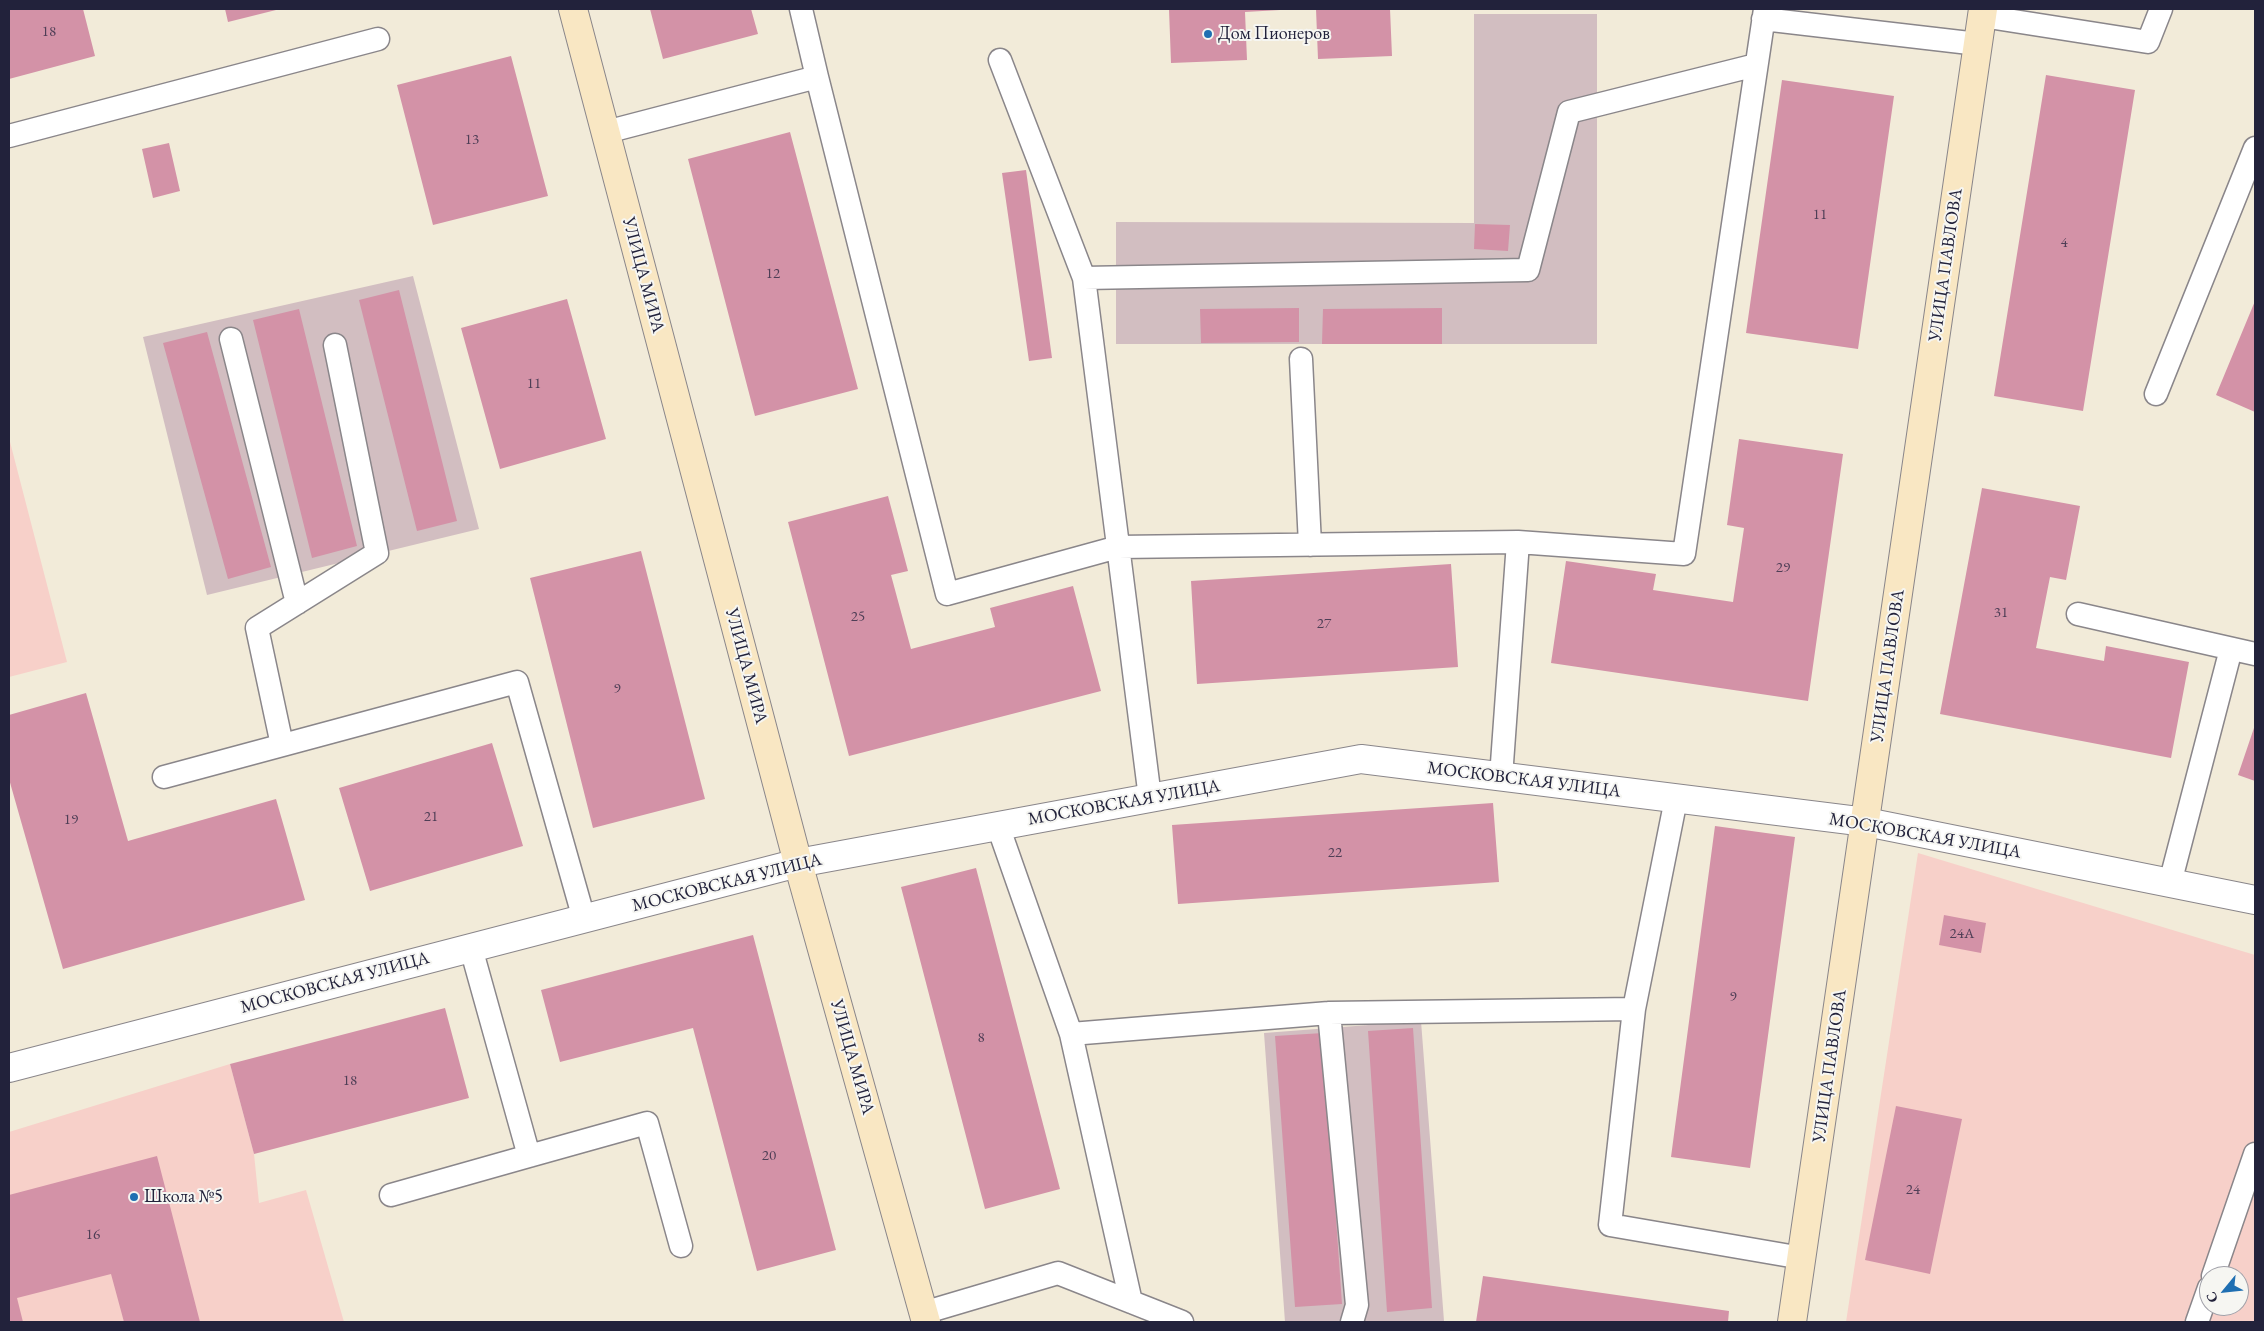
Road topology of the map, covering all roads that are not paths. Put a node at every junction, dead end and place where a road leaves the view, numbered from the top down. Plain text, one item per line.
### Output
1 (573, 9) edge
2 (801, 9) edge
3 (2161, 9) edge
4 (1983, 12) edge
5 (1764, 14) edge
6 (378, 39) dead end
7 (1978, 44) junction
8 (1000, 60) dead end
9 (1756, 66) junction
10 (817, 77) junction
11 (606, 132) junction
12 (9, 136) edge
13 (2255, 148) edge
14 (1084, 278) junction
15 (231, 339) dead end
16 (335, 344) dead end
17 (1301, 360) dead end
18 (2156, 394) dead end
19 (1518, 542) junction
20 (1310, 545) junction
21 (1118, 547) junction
22 (297, 603) junction
23 (2078, 614) dead end
24 (2232, 649) junction
25 (2255, 654) edge
26 (282, 745) junction
27 (164, 777) dead end
28 (1501, 777) junction
29 (1150, 798) junction
30 (1676, 799) junction
31 (1866, 822) junction
32 (998, 826) junction
33 (798, 863) junction
34 (2170, 883) junction
35 (2255, 900) edge
36 (584, 919) junction
37 (471, 948) junction
38 (1634, 1009) junction
39 (1329, 1013) junction
40 (1071, 1034) junction
41 (9, 1068) edge
42 (2255, 1154) edge
43 (529, 1156) junction
44 (391, 1195) dead end
45 (681, 1246) dead end
46 (1802, 1258) junction
47 (2216, 1266) edge
48 (1131, 1302) junction
49 (925, 1318) edge
50 (1182, 1322) edge
51 (1352, 1322) edge
52 (1792, 1322) edge

1 - 11 street, УЛИЦА МИРА
2 - 10 lane
3 - 4 lane
4 - 7 street, УЛИЦА ПАВЛОВА
5 - 7 lane
5 - 9 lane
6 - 12 lane
7 - 31 street, УЛИЦА ПАВЛОВА
8 - 14 lane
9 - 14 lane
9 - 19 lane
10 - 11 lane
10 - 21 lane
11 - 33 street, УЛИЦА МИРА
13 - 18 lane
14 - 21 lane
15 - 22 lane
16 - 22 lane
17 - 20 lane
19 - 20 lane
19 - 28 lane
20 - 21 lane
21 - 29 lane
22 - 26 lane
23 - 24 lane
24 - 25 lane
24 - 34 lane
26 - 27 lane
26 - 36 lane
28 - 29 street, МОСКОВСКАЯ УЛИЦА
28 - 30 street, МОСКОВСКАЯ УЛИЦА
29 - 32 street, МОСКОВСКАЯ УЛИЦА
30 - 31 street, МОСКОВСКАЯ УЛИЦА
30 - 38 lane
31 - 34 street, МОСКОВСКАЯ УЛИЦА
31 - 46 street, УЛИЦА ПАВЛОВА
32 - 33 street, МОСКОВСКАЯ УЛИЦА
32 - 40 lane
33 - 36 street, МОСКОВСКАЯ УЛИЦА
33 - 49 street, УЛИЦА МИРА
34 - 35 street, МОСКОВСКАЯ УЛИЦА
36 - 37 street, МОСКОВСКАЯ УЛИЦА
37 - 41 street, МОСКОВСКАЯ УЛИЦА
37 - 43 lane
38 - 39 lane
38 - 46 lane
39 - 40 lane
39 - 51 lane
40 - 48 lane
42 - 47 lane
43 - 44 lane
43 - 45 lane
46 - 52 street, УЛИЦА ПАВЛОВА
48 - 49 lane
48 - 50 lane

